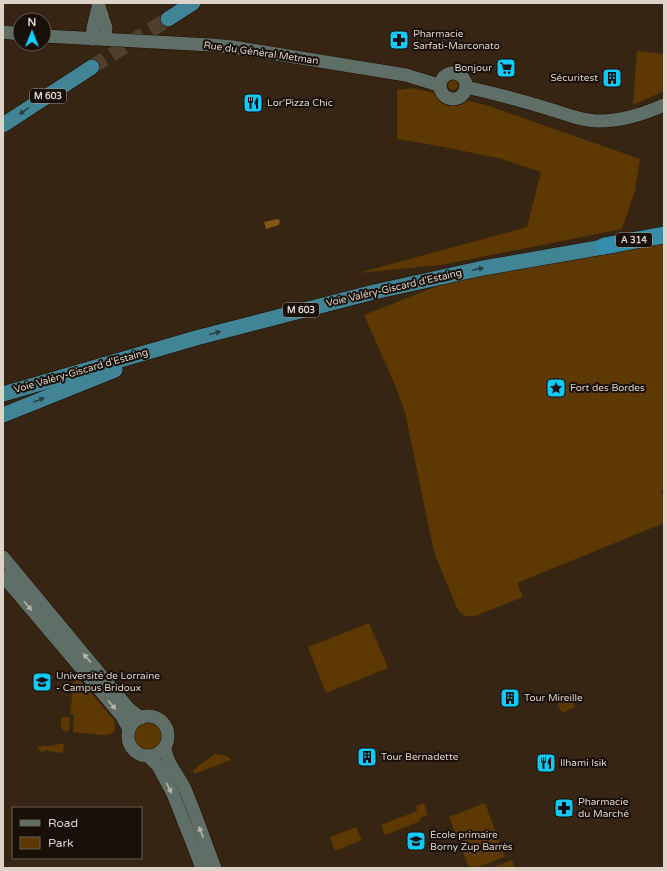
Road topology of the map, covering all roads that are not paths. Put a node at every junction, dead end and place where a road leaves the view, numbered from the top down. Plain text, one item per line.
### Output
1 (193, 3) edge
2 (98, 5) edge
3 (168, 19) tunnel mouth
4 (52, 36) edge
5 (99, 39) junction
6 (92, 67) tunnel mouth
7 (443, 81) junction
8 (466, 87) junction
9 (664, 106) edge
10 (3, 126) edge
11 (664, 235) edge
12 (664, 239) edge
13 (604, 246) junction
14 (196, 338) junction
15 (3, 394) edge
16 (3, 415) edge
17 (3, 557) edge
18 (3, 576) edge
19 (141, 718) junction
20 (129, 729) junction
21 (165, 747) junction
22 (148, 756) junction
23 (213, 867) edge
24 (202, 868) edge

1 - 3 highway
2 - 5 main road
4 - 5 main road, Rue du Général Metman
5 - 7 main road, Rue du Général Metman
6 -> 10 highway, M 603
7 - 8 main road
7 - 8 main road
8 - 9 main road
11 - 13 highway, A 314
12 - 13 highway, M 603
14 -> 13 highway, Voie Valéry-Giscard d'Estaing / M 603
14 - 15 highway, Voie Valéry-Giscard d'Estaing / M 603
16 -> 14 highway
19 -> 17 main road
18 -> 20 main road
19 - 20 main road
19 - 21 main road
20 - 22 main road
21 - 22 main road
23 -> 21 main road
22 -> 24 main road

